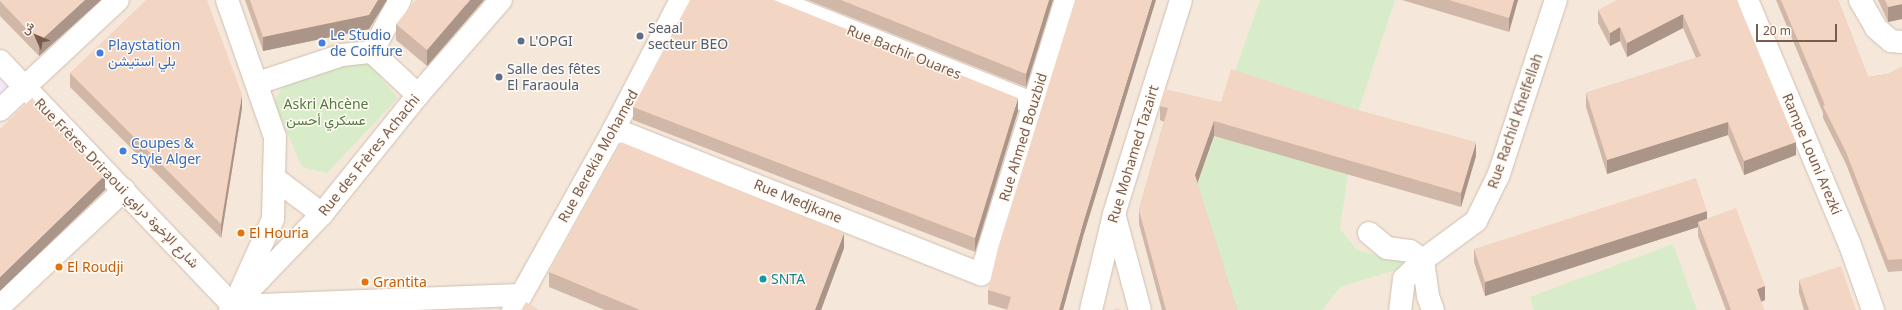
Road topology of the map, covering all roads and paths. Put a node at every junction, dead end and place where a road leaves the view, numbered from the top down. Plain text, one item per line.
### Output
1 (118, 0) edge
2 (227, 0) edge
3 (400, 0) edge
4 (501, 0) edge
5 (681, 0) edge
6 (774, 0) edge
7 (1066, 0) edge
8 (1181, 0) edge
9 (1556, 0) edge
10 (1747, 0) edge
11 (1860, 0) edge
12 (1902, 42) edge
13 (372, 52) junction
14 (0, 61) edge
15 (258, 83) junction
16 (25, 87) junction
17 (418, 95) junction
18 (1034, 104) junction
19 (0, 110) edge
20 (614, 129) junction
21 (274, 178) junction
22 (124, 190) junction
23 (322, 214) junction
24 (1114, 214) junction
25 (1369, 233) dead end
26 (1423, 260) junction
27 (981, 274) joint
28 (517, 302) edge
29 (0, 306) edge
30 (231, 308) edge
31 (1092, 310) edge
32 (1140, 310) edge
33 (1400, 310) edge
34 (1433, 310) edge
35 (1873, 310) edge

1 - 16 street
2 - 15 street
3 - 13 street
4 - 17 street, Rue des Frères Achachi
5 - 20 street, Rue Berekia Mohamed
6 - 18 street, Rue Bachir Ouares
7 - 18 street, Rue Ahmed Bouzbid
8 - 24 street, Rue Mohamed Tazairt
9 - 26 street, Rue Rachid Khelfellah
10 - 35 street, Rampe Louni Arezki
11 - 12 street
13 - 15 street
13 - 17 street
14 - 16 street, Rue Frères Driraoui شارع الإخوة دراوي
15 - 21 street
16 - 19 street
16 - 22 street, Rue Frères Driraoui شارع الإخوة دراوي
17 - 23 street, Rue des Frères Achachi
18 - 27 street, Rue Ahmed Bouzbid
20 - 27 street, Rue Medjkane
20 - 28 street, Rue Berekia Mohamed
21 - 23 street
21 - 30 street
22 - 29 street
22 - 30 street, Rue Frères Driraoui شارع الإخوة دراوي
23 - 30 street, Rue des Frères Achachi
24 - 31 street, Rue Mohamed Tazairt
24 - 32 street
25 - 26 street
26 - 33 street, Rue Rachid Khelfellah
26 - 34 street
28 - 30 street

